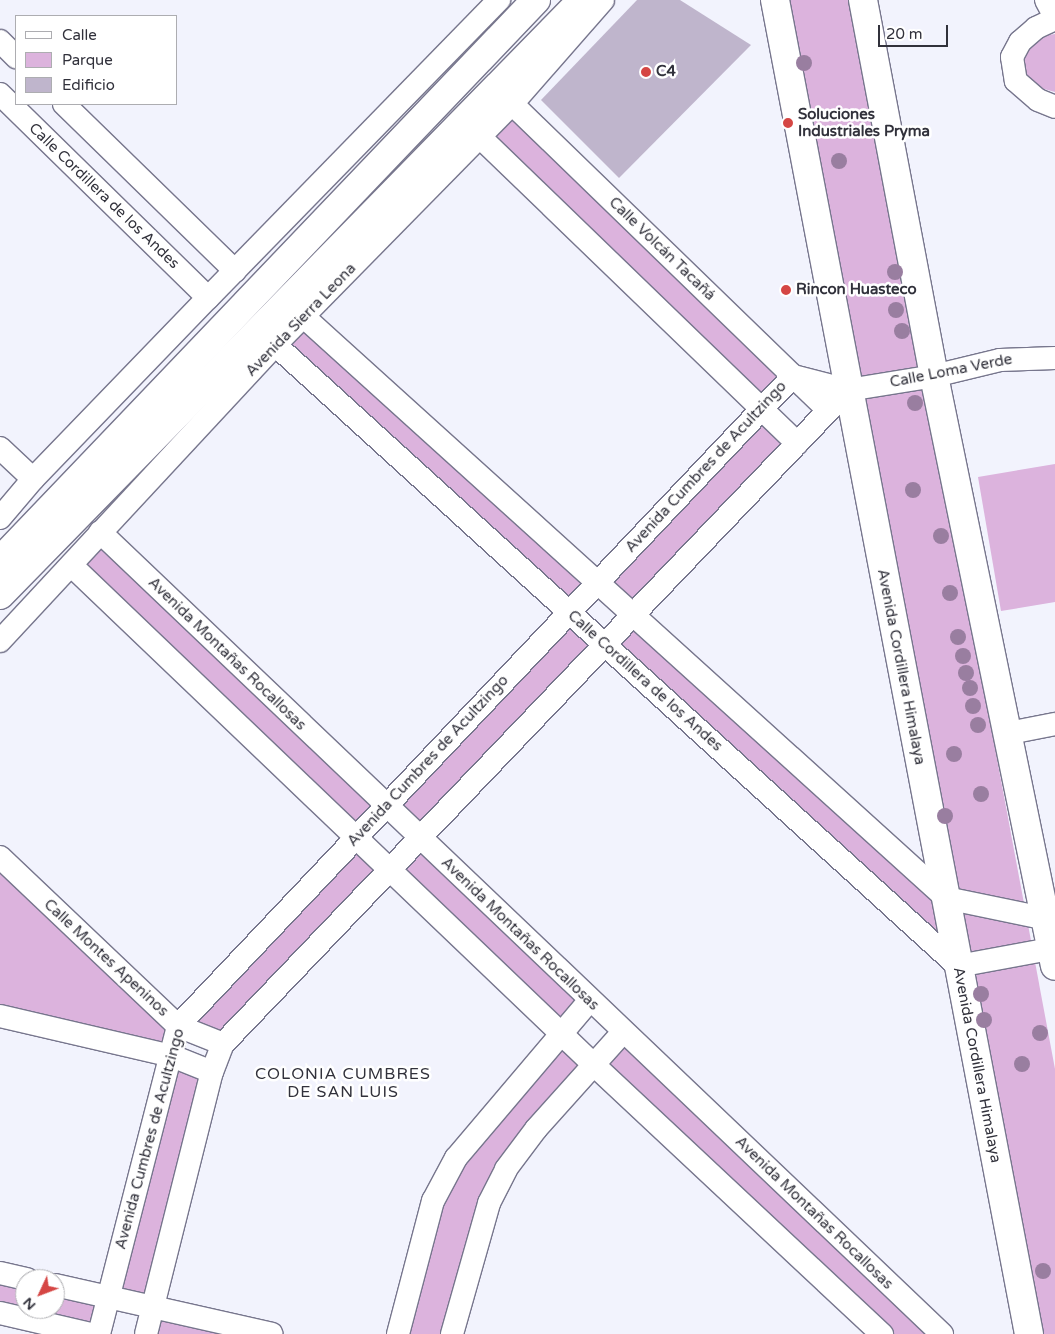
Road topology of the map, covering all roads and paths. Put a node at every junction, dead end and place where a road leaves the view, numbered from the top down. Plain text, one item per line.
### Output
1 (499, 0) edge
2 (536, 0) edge
3 (582, 0) edge
4 (603, 0) edge
5 (775, 0) edge
6 (863, 0) edge
7 (1046, 0) edge
8 (1055, 18) edge
9 (0, 41) edge
10 (15, 56) edge
11 (0, 94) edge
12 (504, 96) junction
13 (65, 105) edge
14 (1055, 107) edge
15 (480, 137) junction
16 (235, 272) junction
17 (208, 298) junction
18 (304, 317) junction
19 (267, 338) junction
20 (1055, 358) edge
21 (792, 376) junction
22 (934, 376) junction
23 (848, 390) junction
24 (761, 409) junction
25 (828, 410) junction
26 (797, 443) junction
27 (0, 448) edge
28 (33, 479) junction
29 (2, 512) edge
30 (100, 532) junction
31 (0, 560) edge
32 (71, 565) junction
33 (597, 582) junction
34 (0, 595) edge
35 (569, 612) junction
36 (633, 615) junction
37 (0, 641) edge
38 (605, 644) junction
39 (1055, 724) edge
40 (1009, 733) junction
41 (386, 806) junction
42 (356, 838) junction
43 (420, 838) junction
44 (0, 857) edge
45 (389, 869) junction
46 (946, 898) junction
47 (1051, 918) edge
48 (1054, 954) edge
49 (958, 966) junction
50 (589, 1001) junction
51 (0, 1016) edge
52 (178, 1026) junction
53 (623, 1032) junction
54 (561, 1034) junction
55 (222, 1044) junction
56 (172, 1056) junction
57 (593, 1064) junction
58 (212, 1072) junction
59 (0, 1273) edge
60 (15, 1276) edge
61 (65, 1287) edge
62 (108, 1297) junction
63 (152, 1307) junction
64 (0, 1313) edge
65 (91, 1334) edge
66 (99, 1334) edge
67 (146, 1334) edge
68 (272, 1334) edge
69 (398, 1334) edge
70 (452, 1334) edge
71 (882, 1334) edge
72 (942, 1334) edge
73 (1029, 1334) edge

1 - 16 street
2 - 31 main road
3 - 12 main road, Avenida Sierra Leona
4 - 12 street, Avenida Sierra Leona
5 - 23 main road, Avenida Cordillera Himalaya
6 - 22 main road
7 - 8 street
8 - 14 street
9 - 10 street
11 - 17 street, Calle Cordillera de los Andes
12 - 15 street, Avenida Sierra Leona
12 - 19 main road, Avenida Sierra Leona
12 - 21 street, Calle Volcán Tacañá
13 - 16 street
15 - 18 street, Avenida Sierra Leona
15 - 24 street
16 - 17 street
17 - 28 street
18 - 19 street, Avenida Sierra Leona
18 - 33 street
19 - 30 street, Avenida Sierra Leona
19 - 34 main road, Avenida Sierra Leona
19 - 35 street, Calle Cordillera de los Andes
20 - 22 street, Calle Loma Verde
21 - 23 street, Avenida Cumbres de Acultzingo
21 - 24 street, Avenida Cumbres de Acultzingo
21 - 25 street, Calle Volcán Tacañá
22 - 23 street, Calle Loma Verde
22 - 40 main road
23 - 25 street
23 - 46 main road, Avenida Cordillera Himalaya
24 - 26 street
24 - 33 street, Avenida Cumbres de Acultzingo
25 - 26 street
26 - 36 street
27 - 28 street
28 - 29 street
30 - 32 street, Avenida Sierra Leona
30 - 41 street, Avenida Montañas Rocallosas
32 - 37 street, Avenida Sierra Leona
32 - 42 street
33 - 35 street, Avenida Cumbres de Acultzingo
33 - 36 street
35 - 38 street, Calle Cordillera de los Andes
35 - 41 street, Avenida Cumbres de Acultzingo
36 - 38 street
36 - 46 street
38 - 43 street
38 - 49 street, Calle Cordillera de los Andes
39 - 40 street
40 - 47 main road
41 - 42 street, Avenida Cumbres de Acultzingo
41 - 43 street, Avenida Montañas Rocallosas
42 - 45 street
42 - 52 street, Avenida Cumbres de Acultzingo
43 - 45 street
43 - 50 street, Avenida Montañas Rocallosas
44 - 52 street, Calle Montes Apeninos
45 - 54 street
45 - 55 street
46 - 47 street
46 - 49 main road, Avenida Cordillera Himalaya
47 - 48 main road
48 - 49 street
49 - 73 main road, Avenida Cordillera Himalaya
50 - 53 street, Avenida Montañas Rocallosas
50 - 54 street
51 - 56 street
52 - 55 street, Calle Montes Apeninos
52 - 56 street, Avenida Cumbres de Acultzingo
53 - 57 street
53 - 72 street, Avenida Montañas Rocallosas
54 - 57 street
54 - 69 street
55 - 58 street
56 - 58 street
56 - 62 street, Avenida Cumbres de Acultzingo
57 - 70 street
57 - 71 street
58 - 63 street
59 - 60 street
61 - 62 street
62 - 63 street
62 - 66 street, Avenida Cumbres de Acultzingo
63 - 67 street
63 - 68 street
64 - 65 street

